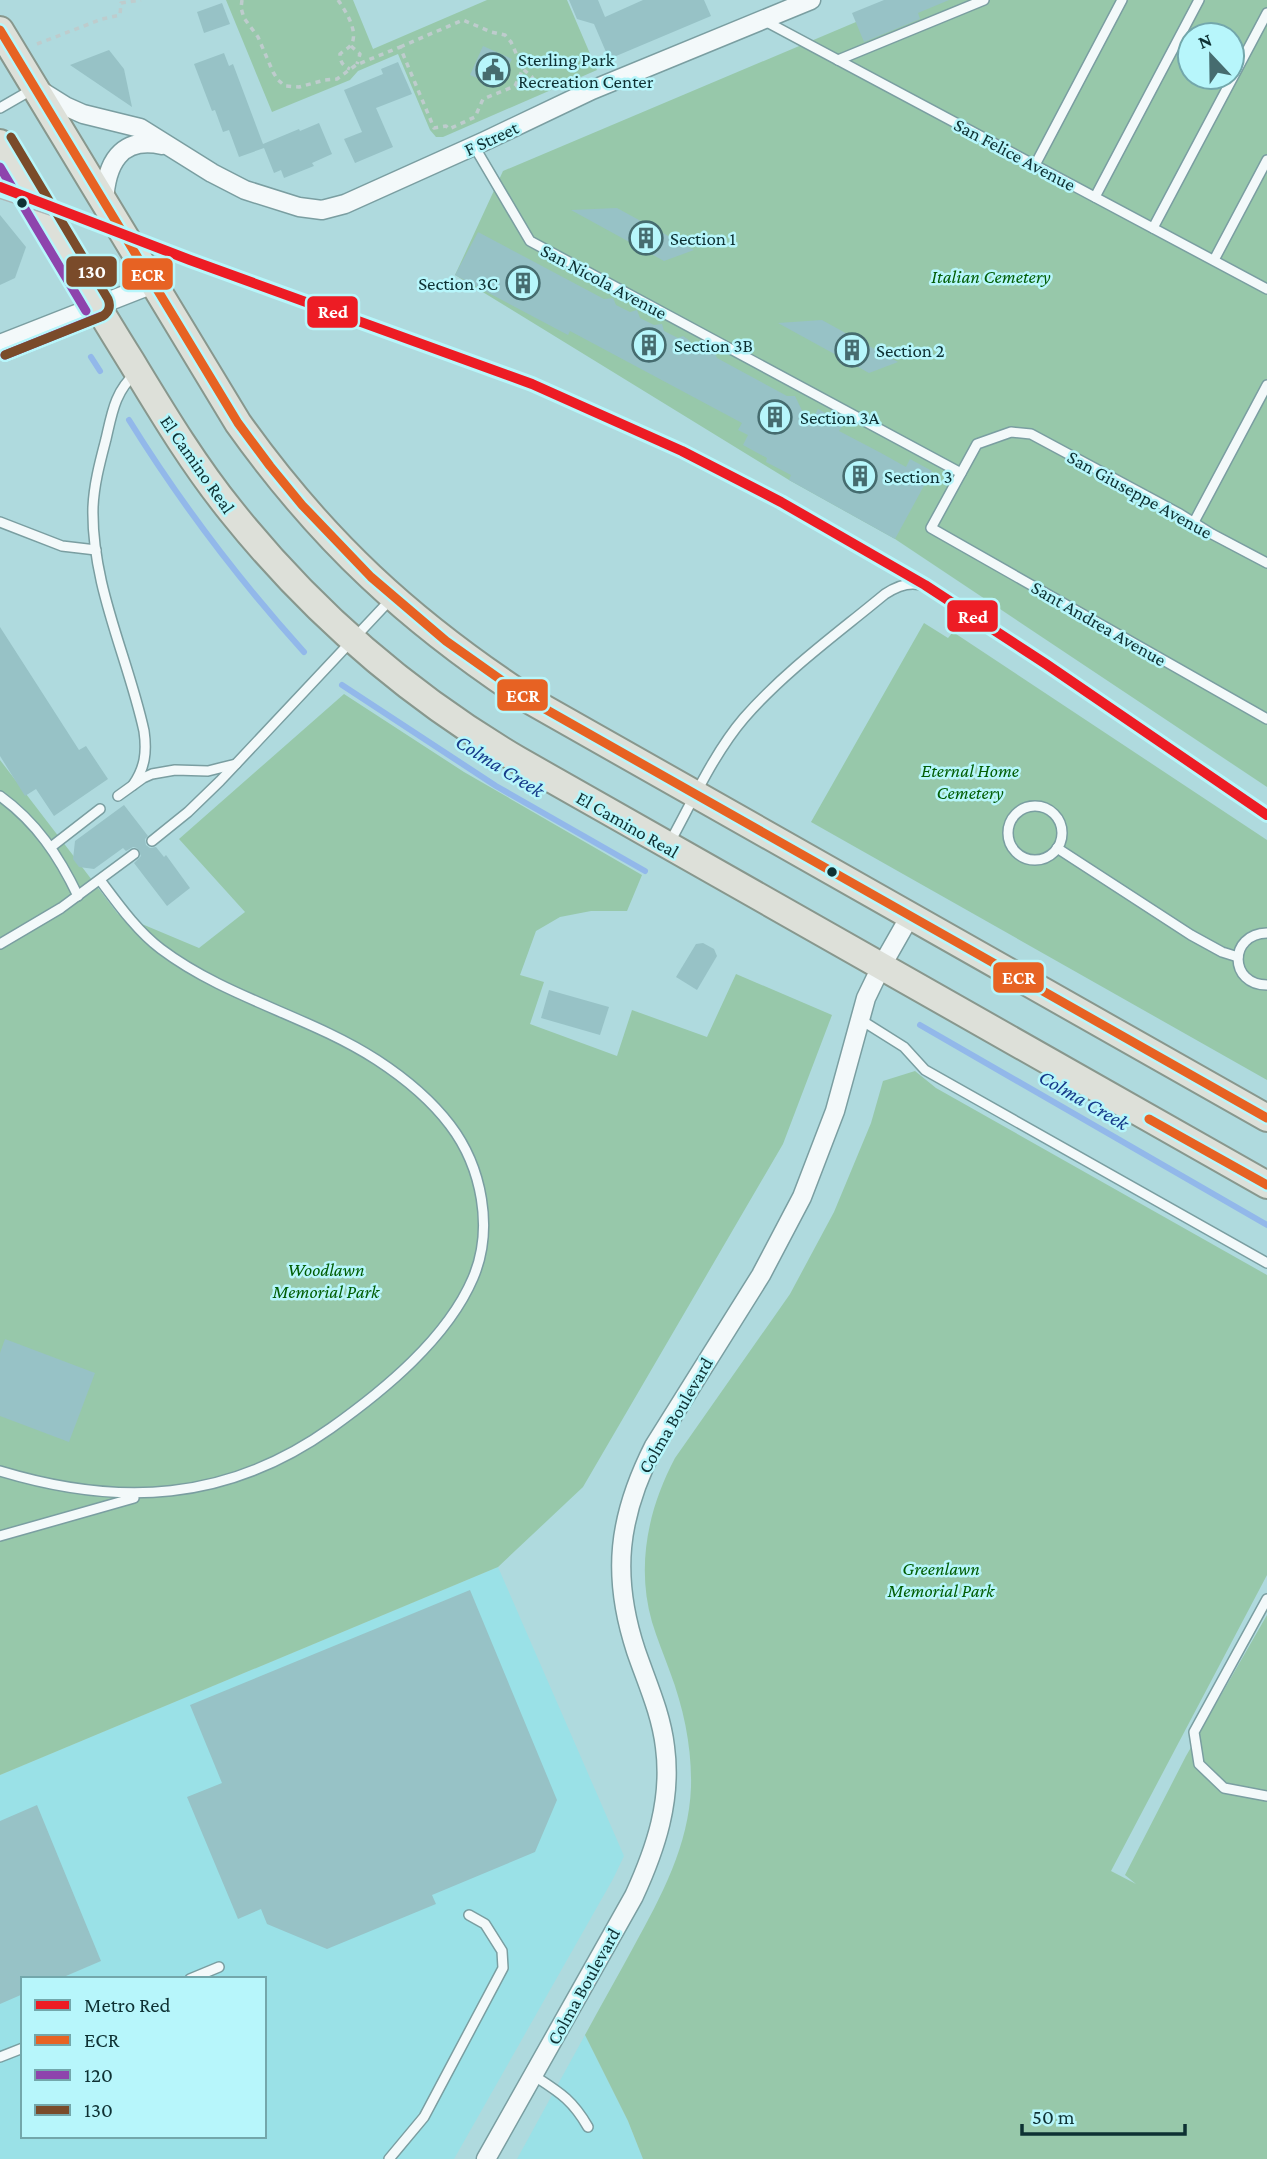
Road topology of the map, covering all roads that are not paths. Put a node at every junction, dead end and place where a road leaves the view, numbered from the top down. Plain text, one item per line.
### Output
1 (811, 0) edge
2 (984, 0) edge
3 (1122, 0) edge
4 (1199, 0) edge
5 (1267, 13) edge
6 (763, 20) junction
7 (0, 30) edge
8 (838, 60) junction
9 (35, 88) junction
10 (0, 108) edge
11 (0, 143) edge
12 (474, 146) junction
13 (172, 148) junction
14 (1267, 160) edge
15 (1035, 165) junction
16 (1096, 197) junction
17 (104, 202) junction
18 (1153, 228) junction
19 (1214, 260) junction
20 (153, 284) junction
21 (1267, 289) edge
22 (97, 305) junction
23 (0, 344) edge
24 (137, 372) junction
25 (1267, 385) edge
26 (961, 473) junction
27 (0, 522) edge
28 (1194, 522) junction
29 (96, 550) junction
30 (1267, 563) edge
31 (392, 598) junction
32 (955, 604) dead end
33 (353, 641) junction
34 (1267, 719) edge
35 (237, 763) junction
36 (133, 785) junction
37 (696, 795) junction
38 (0, 796) edge
39 (118, 796) dead end
40 (100, 809) dead end
41 (152, 841) dead end
42 (51, 846) junction
43 (668, 846) junction
44 (1057, 848) junction
45 (134, 854) dead end
46 (100, 880) junction
47 (78, 896) junction
48 (910, 916) junction
49 (1267, 933) edge
50 (0, 944) edge
51 (1238, 957) junction
52 (881, 967) junction
53 (1267, 985) edge
54 (861, 1020) junction
55 (1267, 1118) edge
56 (1267, 1185) edge
57 (1267, 1263) edge
58 (0, 1471) edge
59 (160, 1492) junction
60 (0, 1536) edge
61 (1267, 1599) edge
62 (1267, 1796) edge
63 (469, 1915) dead end
64 (219, 1967) dead end
65 (195, 1977) edge
66 (21, 2049) edge
67 (0, 2057) edge
68 (533, 2075) junction
69 (588, 2127) dead end
70 (389, 2159) edge
71 (486, 2159) edge

1 - 6 street, F Street
2 - 8 lane
3 - 15 lane
4 - 16 lane
5 - 18 lane
6 - 8 lane, San Felice Avenue
6 - 12 street, F Street
7 - 9 main road
8 - 15 lane, San Felice Avenue
9 - 10 lane
9 - 13 street, F Street
9 - 17 main road
11 - 22 main road, El Camino Real
12 - 13 street, F Street
12 - 26 lane, San Nicola Avenue
13 - 17 street, F Street
14 - 19 lane
15 - 16 lane, San Felice Avenue
16 - 18 lane, San Felice Avenue
17 - 20 main road
18 - 19 lane, San Felice Avenue
19 - 21 lane, San Felice Avenue
20 - 22 street
20 - 31 main road
22 - 23 street
22 - 24 main road, El Camino Real
24 - 29 lane
24 - 33 main road, El Camino Real
25 - 28 lane
26 - 28 lane, San Giuseppe Avenue
26 - 34 lane, Sant Andrea Avenue
27 - 29 lane
28 - 30 lane, San Giuseppe Avenue
29 - 36 lane
31 - 33 lane
31 - 37 main road
32 - 37 lane
33 - 35 lane
33 - 43 main road, El Camino Real
35 - 36 lane
35 - 41 lane
36 - 39 lane
37 - 43 lane
37 - 48 main road
38 - 42 lane
40 - 42 lane
42 - 47 lane
43 - 52 main road, El Camino Real
44 - 44 lane
44 - 51 lane
45 - 46 lane
46 - 47 lane
46 - 59 lane
47 - 50 lane
48 - 52 street, Colma Boulevard
48 - 55 main road
49 - 51 lane
51 - 53 lane
52 - 54 street, Colma Boulevard
52 - 56 main road, El Camino Real
54 - 57 lane
54 - 68 street, Colma Boulevard
58 - 59 lane
59 - 60 lane
61 - 62 lane
63 - 70 lane
64 - 65 lane
66 - 67 lane
68 - 69 lane
68 - 71 street, Colma Boulevard

